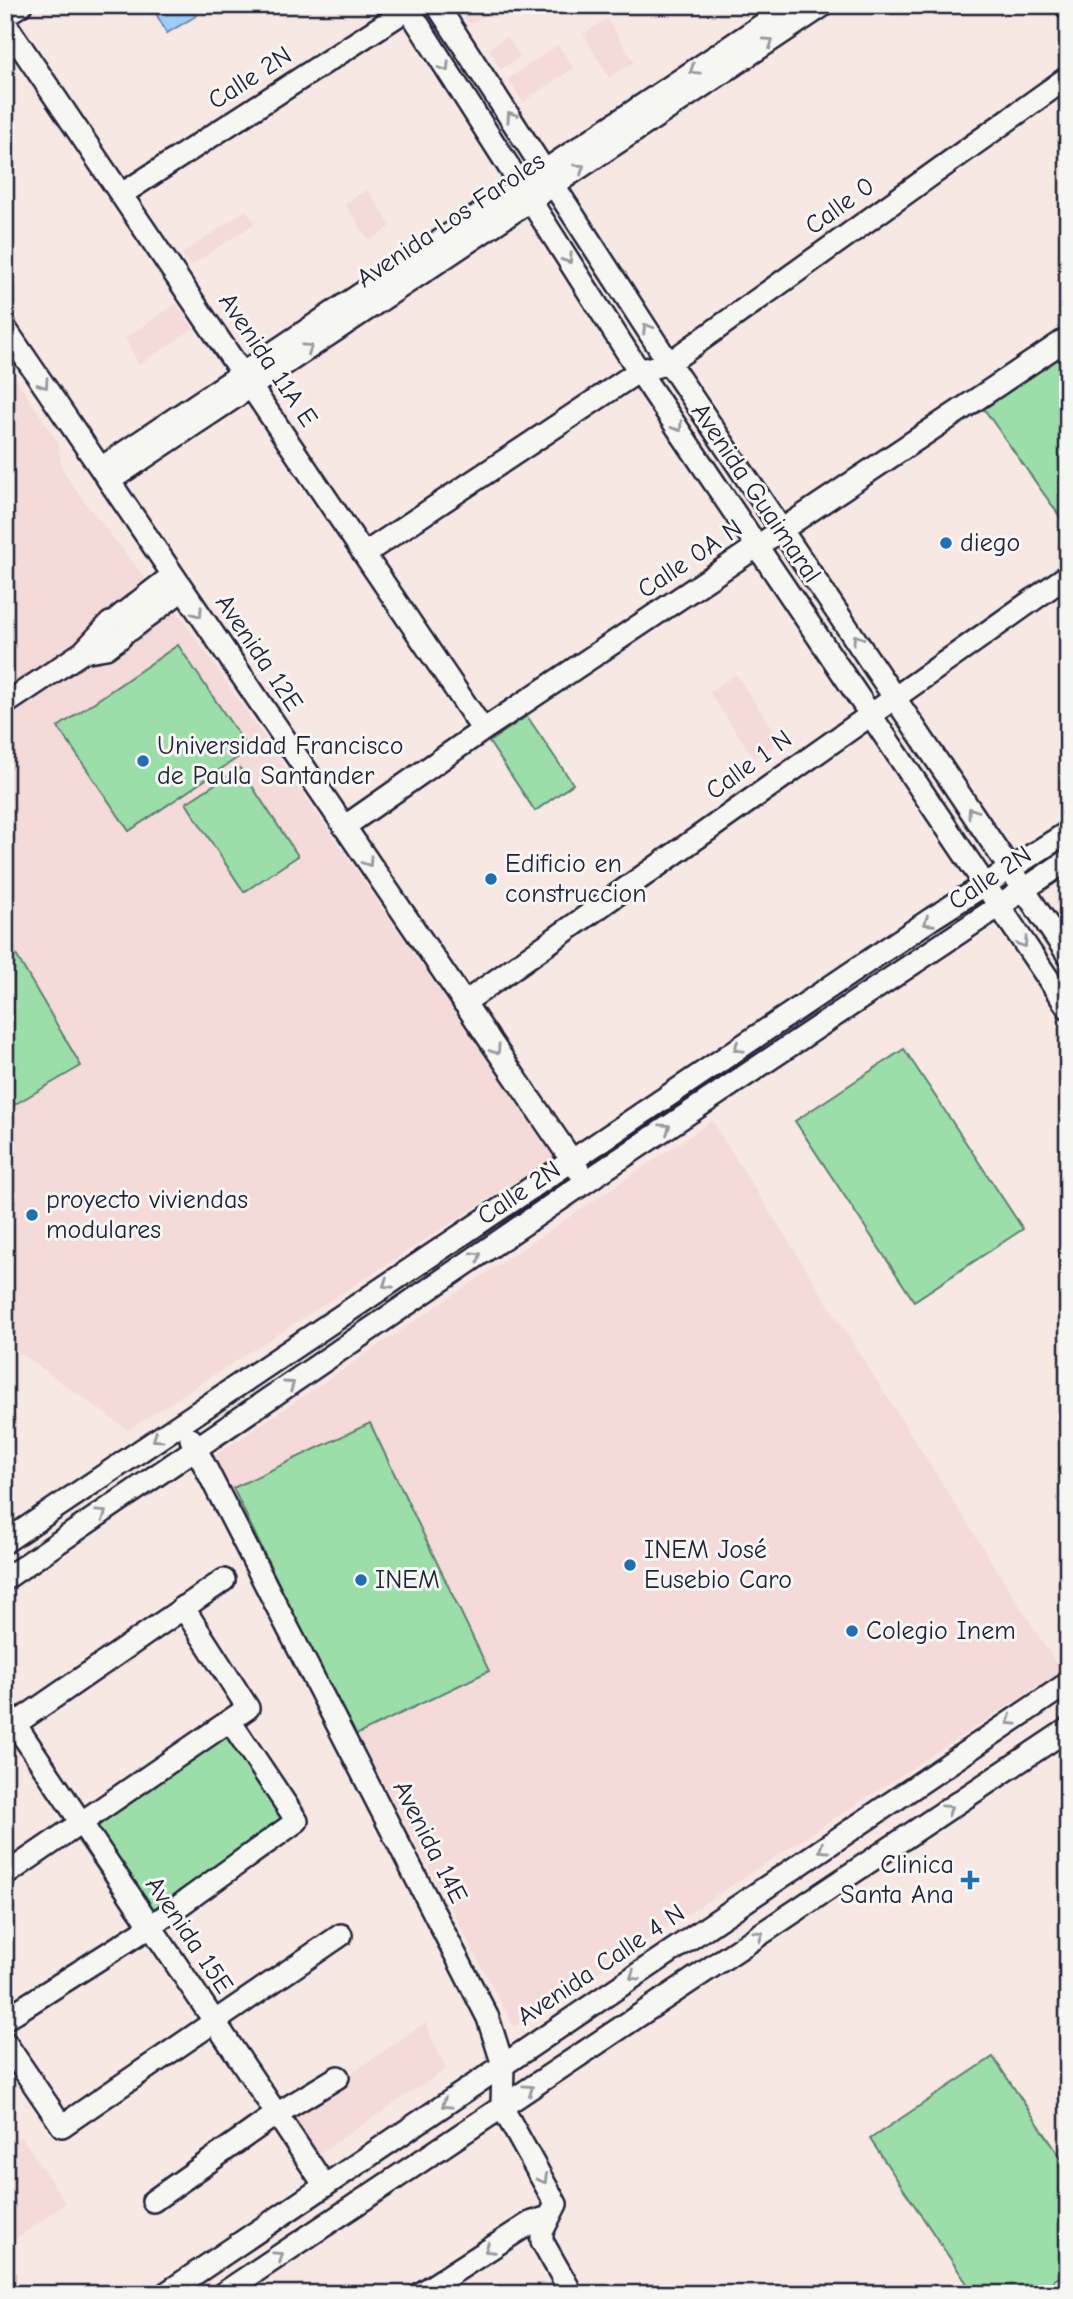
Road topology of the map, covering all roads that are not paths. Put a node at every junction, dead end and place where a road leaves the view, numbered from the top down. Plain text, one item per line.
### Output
1 (21, 5) edge
2 (437, 5) edge
3 (792, 5) edge
4 (824, 5) edge
5 (410, 7) edge
6 (5, 15) edge
7 (5, 23) edge
8 (1068, 77) edge
9 (550, 176) junction
10 (526, 193) junction
11 (122, 194) junction
12 (5, 328) edge
13 (1068, 338) edge
14 (669, 363) junction
15 (639, 371) junction
16 (247, 379) junction
17 (105, 474) junction
18 (783, 530) junction
19 (759, 546) junction
20 (364, 554) junction
21 (1068, 575) edge
22 (178, 583) junction
23 (895, 695) junction
24 (5, 704) edge
25 (869, 713) junction
26 (483, 730) junction
27 (344, 827) junction
28 (1068, 832) edge
29 (1068, 860) edge
30 (1010, 868) junction
31 (985, 886) junction
32 (1024, 889) junction
33 (999, 906) junction
34 (1068, 955) edge
35 (464, 1003) junction
36 (1068, 1008) edge
37 (570, 1160) junction
38 (587, 1181) junction
39 (181, 1422) junction
40 (197, 1448) junction
41 (58, 1507) junction
42 (75, 1532) junction
43 (5, 1542) edge
44 (5, 1579) edge
45 (224, 1580) dead end
46 (183, 1607) junction
47 (1068, 1683) edge
48 (230, 1721) junction
49 (10, 1723) edge
50 (1068, 1730) edge
51 (953, 1761) junction
52 (974, 1792) junction
53 (83, 1824) junction
54 (5, 1875) edge
55 (151, 1926) junction
56 (698, 1933) junction
57 (341, 1935) dead end
58 (719, 1962) junction
59 (5, 2019) edge
60 (215, 2022) junction
61 (5, 2042) edge
62 (503, 2065) junction
63 (338, 2077) dead end
64 (502, 2107) junction
65 (275, 2115) junction
66 (325, 2186) junction
67 (153, 2201) dead end
68 (552, 2214) junction
69 (165, 2294) edge
70 (222, 2294) edge
71 (420, 2294) edge
72 (572, 2294) edge

1 - 6 street
9 -> 2 street, Avenida Guaimaral
3 -> 9 street, Avenida Los Faroles
9 -> 4 street, Avenida Los Faroles
5 -> 10 street, Avenida Guaimaral
5 - 11 street, Calle 2N
7 - 11 street, Avenida 11A E
8 - 14 street, Calle 0
9 - 10 street, Avenida Los Faroles
14 -> 9 street, Avenida Guaimaral
10 -> 15 street, Avenida Guaimaral
10 - 16 street, Avenida Los Faroles
11 - 16 street, Avenida 11A E
12 -> 17 street, Avenida 12E
13 - 18 street, Calle 0A N
14 - 15 street, Calle 0
14 - 18 street, Avenida Guaimaral
15 -> 19 street, Avenida Guaimaral
15 - 20 street, Calle 0
16 - 17 street, Avenida Los Faroles
16 - 20 street, Avenida 11A E
17 - 22 street, Avenida 12E
18 - 19 street, Calle 0A N
23 -> 18 street, Avenida Guaimaral
19 - 25 street, Avenida Guaimaral
19 - 26 street, Calle 0A N
20 - 26 street, Avenida 11A E
21 - 23 street, Calle 1 N
22 - 24 street
22 -> 27 street, Avenida 12E
23 - 25 street, Calle 1 N
30 -> 23 street, Avenida Guaimaral
25 - 31 street, Avenida Guaimaral
25 - 35 street, Calle 1 N
26 - 27 street, Calle 0A N
27 -> 35 street, Avenida 12E
28 - 30 street, Calle 2N
29 - 32 street, Calle 2N
30 - 31 street, Calle 2N
30 - 32 street, Avenida Guaimaral
31 - 33 street, Avenida Guaimaral
31 -> 37 street, Calle 2N
32 - 33 street, Calle 2N
32 - 34 street, Avenida Guaimaral
33 -> 36 street, Avenida Guaimaral
38 -> 33 street, Calle 2N
35 -> 37 street, Avenida 12E
37 - 38 street, Avenida 12E
37 -> 39 street, Calle 2N
40 -> 38 street, Calle 2N
39 - 40 street, Avenida 14E
39 -> 41 street, Calle 2N
42 -> 40 street, Calle 2N
40 - 62 street, Avenida 14E
41 - 42 street
41 - 43 street, Calle 2N
42 - 44 street, Calle 2N
45 - 46 street
46 - 48 street
46 - 49 street
47 -> 51 street, Avenida Calle 4 N
48 - 53 street
48 - 55 street
49 - 53 street, Avenida 15E
50 - 52 street
51 - 52 street
51 -> 56 street, Avenida Calle 4 N
58 -> 52 street
53 - 54 street
53 - 55 street, Avenida 15E
55 - 59 street
55 - 60 street, Avenida 15E
56 - 58 street
56 -> 62 street, Avenida Calle 4 N
57 - 60 street
64 -> 58 street
60 - 61 street
60 - 65 street, Avenida 15E
62 - 64 street, Avenida 14E
62 -> 66 street, Avenida Calle 4 N
63 - 65 street
64 -> 68 street
70 -> 64 street
65 - 66 street, Avenida 15E
65 - 67 street
66 - 69 street, Avenida Calle 4 N
68 -> 71 street
68 - 72 street

